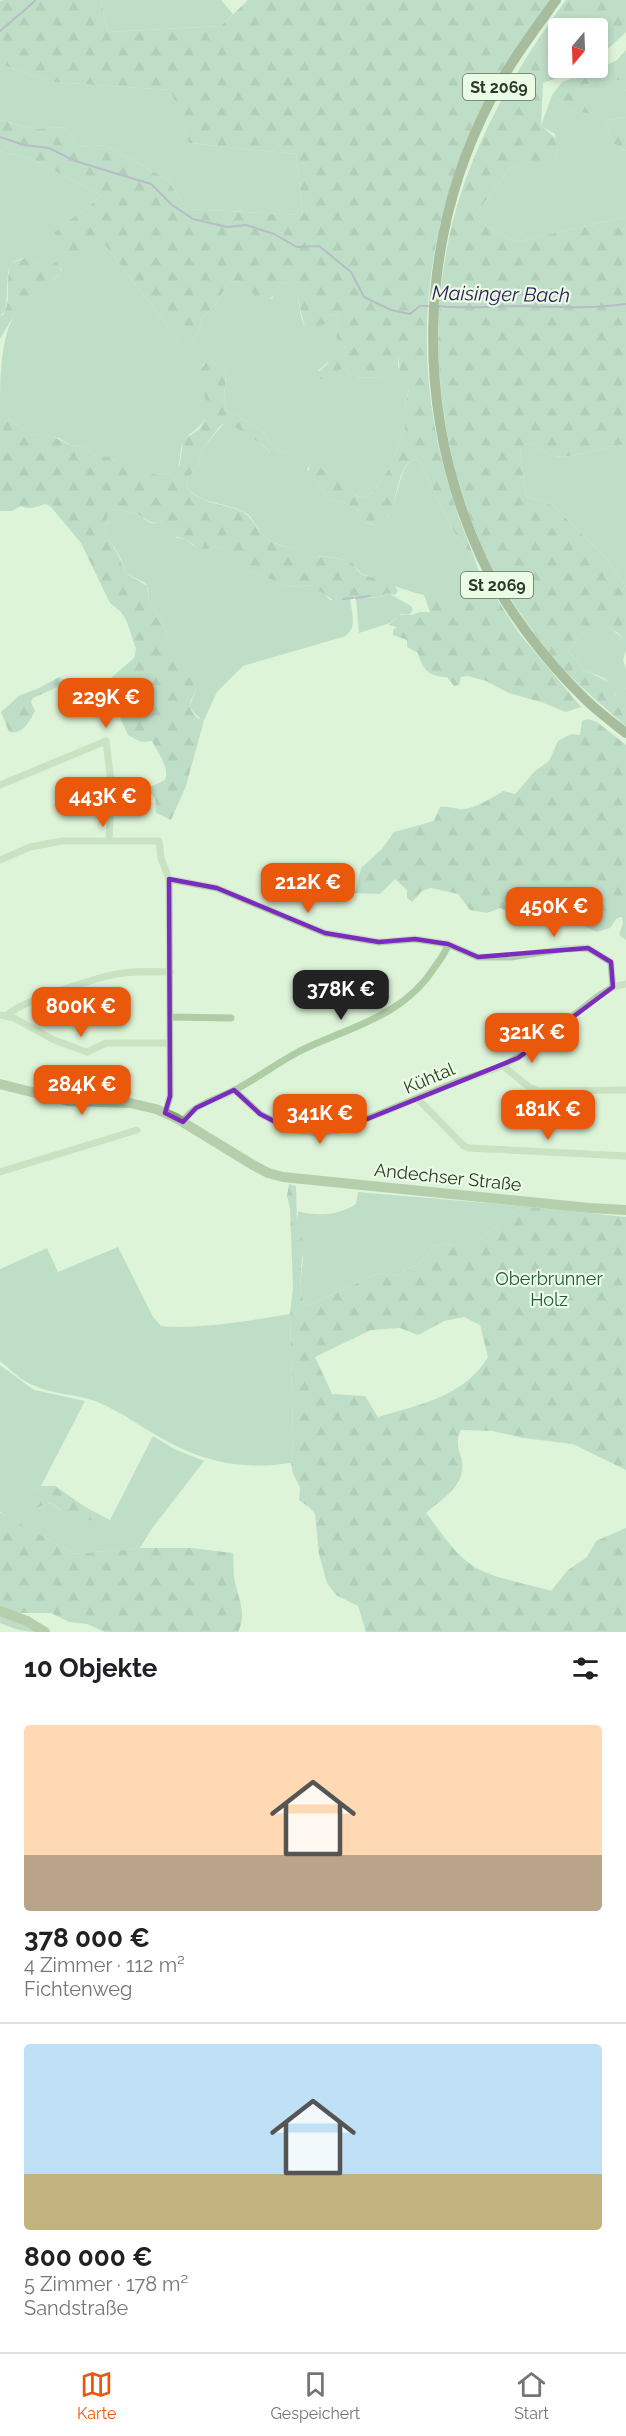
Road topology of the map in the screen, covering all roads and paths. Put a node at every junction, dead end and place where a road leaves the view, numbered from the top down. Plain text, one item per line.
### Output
1 (556, 0) edge
2 (626, 733) edge
3 (0, 785) edge
4 (110, 840) junction
5 (0, 860) edge
6 (169, 879) junction
7 (448, 944) junction
8 (170, 972) junction
9 (626, 984) edge
10 (613, 987) junction
11 (3, 1016) edge
12 (170, 1017) junction
13 (231, 1018) dead end
14 (170, 1043) junction
15 (503, 1066) junction
16 (0, 1084) edge
17 (234, 1090) junction
18 (626, 1090) edge
19 (418, 1099) junction
20 (165, 1113) junction
21 (183, 1122) junction
22 (137, 1130) dead end
23 (626, 1156) edge
24 (0, 1172) edge
25 (626, 1210) edge
26 (0, 1611) edge
27 (45, 1632) edge

1 - 2 main road, St 2069
3 - 4 street
4 - 5 street
4 - 6 street
6 - 7 street
6 - 8 street
7 - 10 street
7 - 17 street
8 - 11 street
8 - 12 street
9 - 10 street, Kühtal
10 - 15 street, Kühtal
11 - 14 street
12 - 13 street
12 - 14 street
14 - 20 street
15 - 18 street
15 - 19 street, Kühtal
16 - 20 street, Andechser Straße
17 - 19 street, Kühtal
17 - 21 street
19 - 23 street
20 - 21 street, Andechser Straße
21 - 25 street, Andechser Straße
22 - 24 street
26 - 27 street

